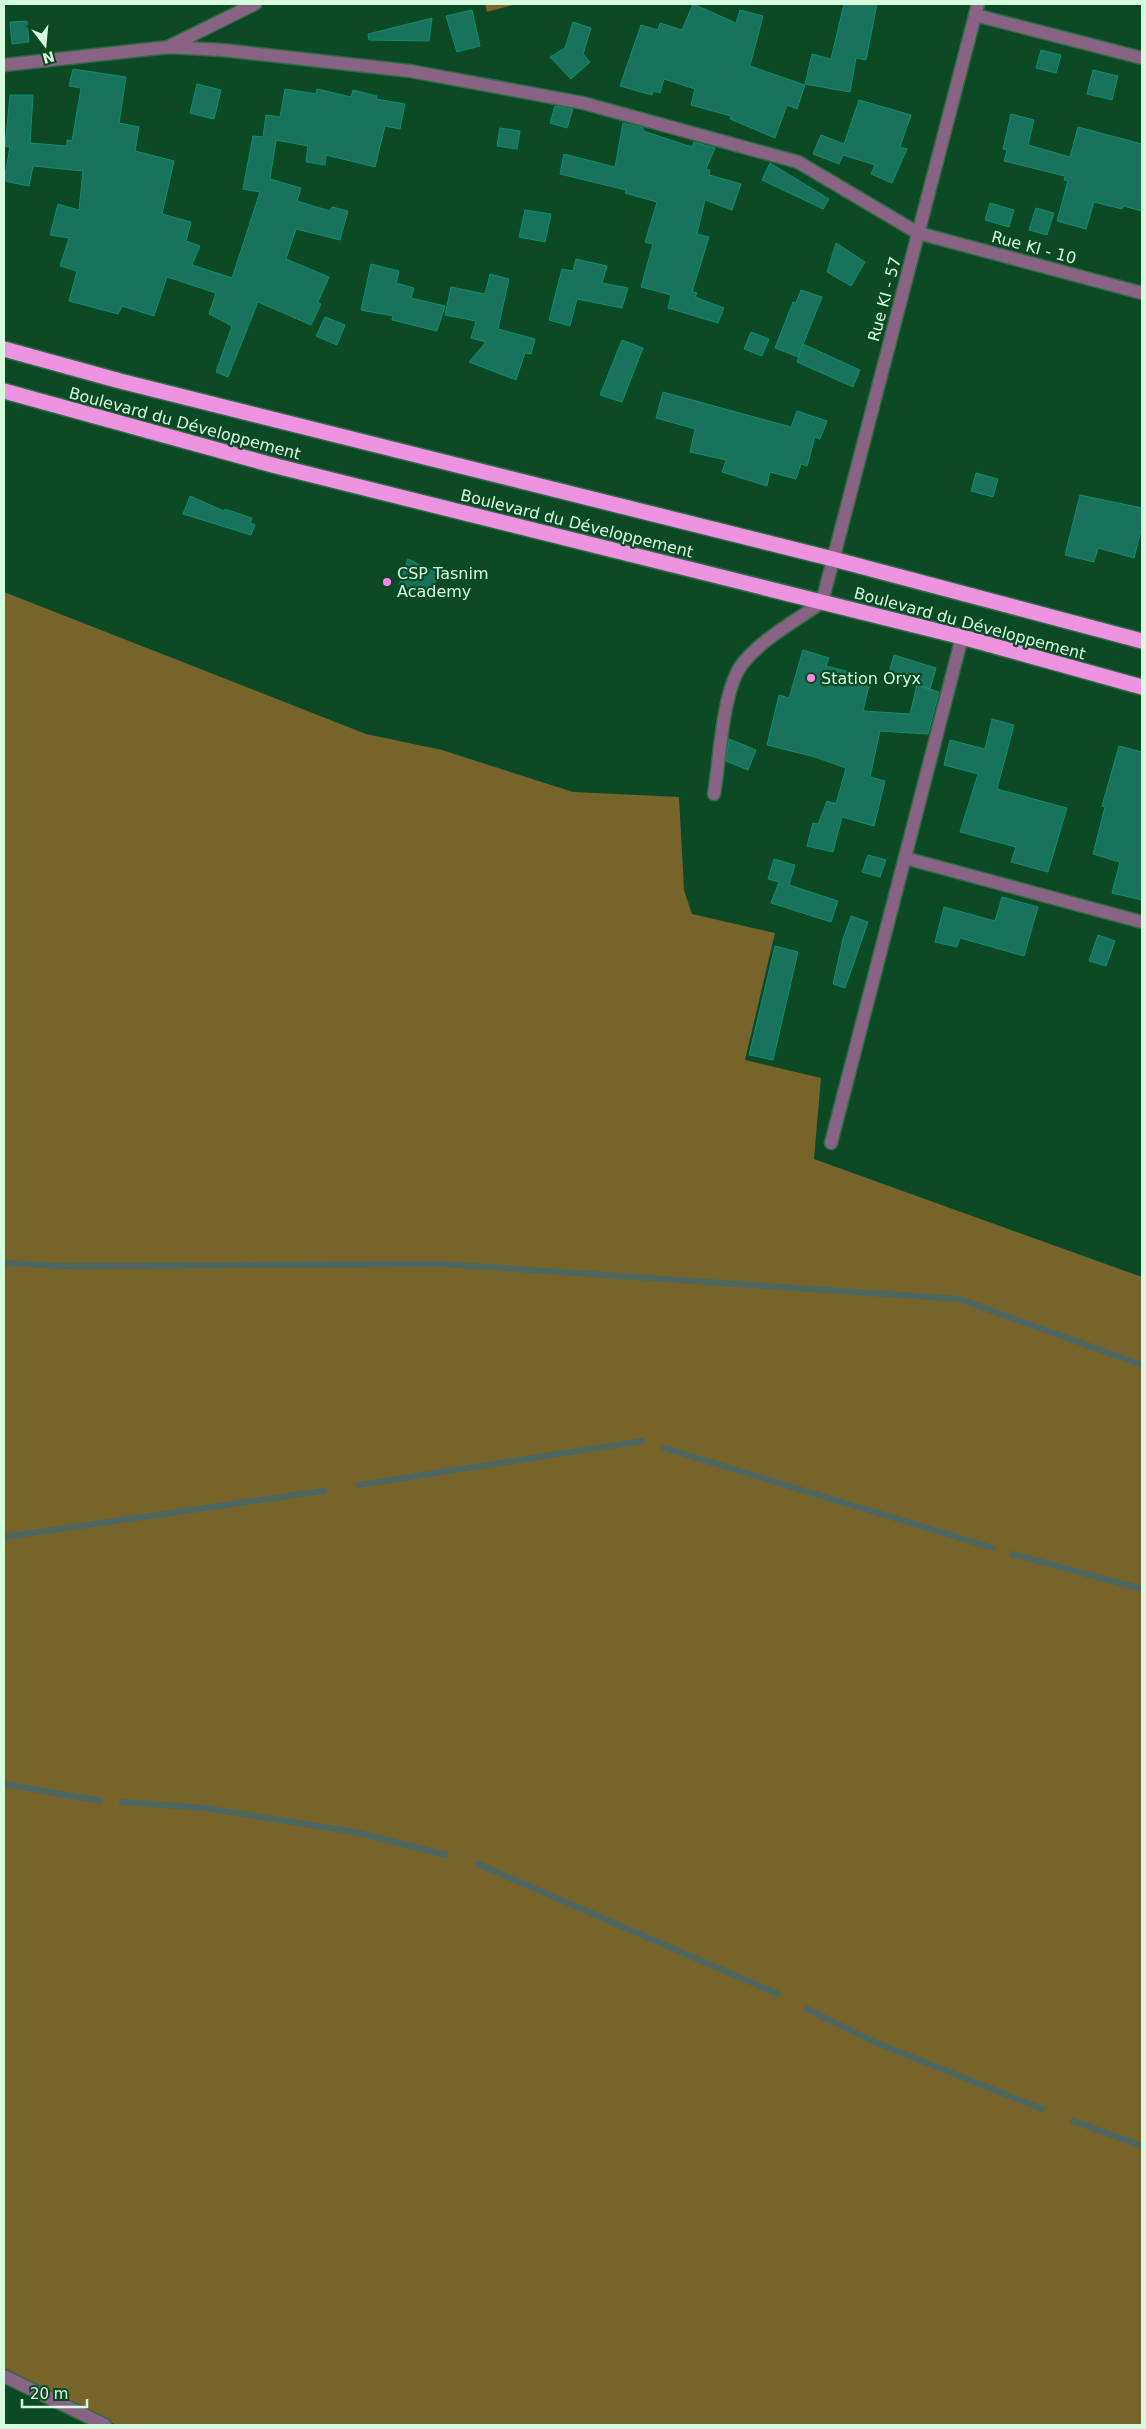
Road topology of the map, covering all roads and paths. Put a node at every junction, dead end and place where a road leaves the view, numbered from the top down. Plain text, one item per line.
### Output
1 (255, 4) edge
2 (976, 9) edge
3 (169, 47) junction
4 (1142, 58) edge
5 (4, 65) edge
6 (918, 232) junction
7 (1142, 293) edge
8 (4, 349) edge
9 (4, 391) edge
10 (834, 559) junction
11 (822, 602) junction
12 (962, 637) junction
13 (1142, 641) edge
14 (1142, 687) edge
15 (714, 794) dead end
16 (905, 858) junction
17 (1142, 922) edge
18 (831, 1142) dead end
19 (4, 2376) edge
20 (105, 2425) edge

1 - 3 street
2 - 4 street
2 - 6 street, Rue KI - 57
3 - 5 street
3 - 6 street, Rue KI - 10
6 - 7 street, Rue KI - 10
6 - 10 street, Rue KI - 57
8 - 10 highway, Boulevard du Développement
9 - 11 highway, Boulevard du Développement
10 - 11 street, Rue KI - 57
10 - 13 highway, Boulevard du Développement
11 - 12 highway, Boulevard du Développement
11 - 15 street
12 - 14 highway, Boulevard du Développement
12 - 16 street
16 - 17 street
16 - 18 street
19 - 20 street

